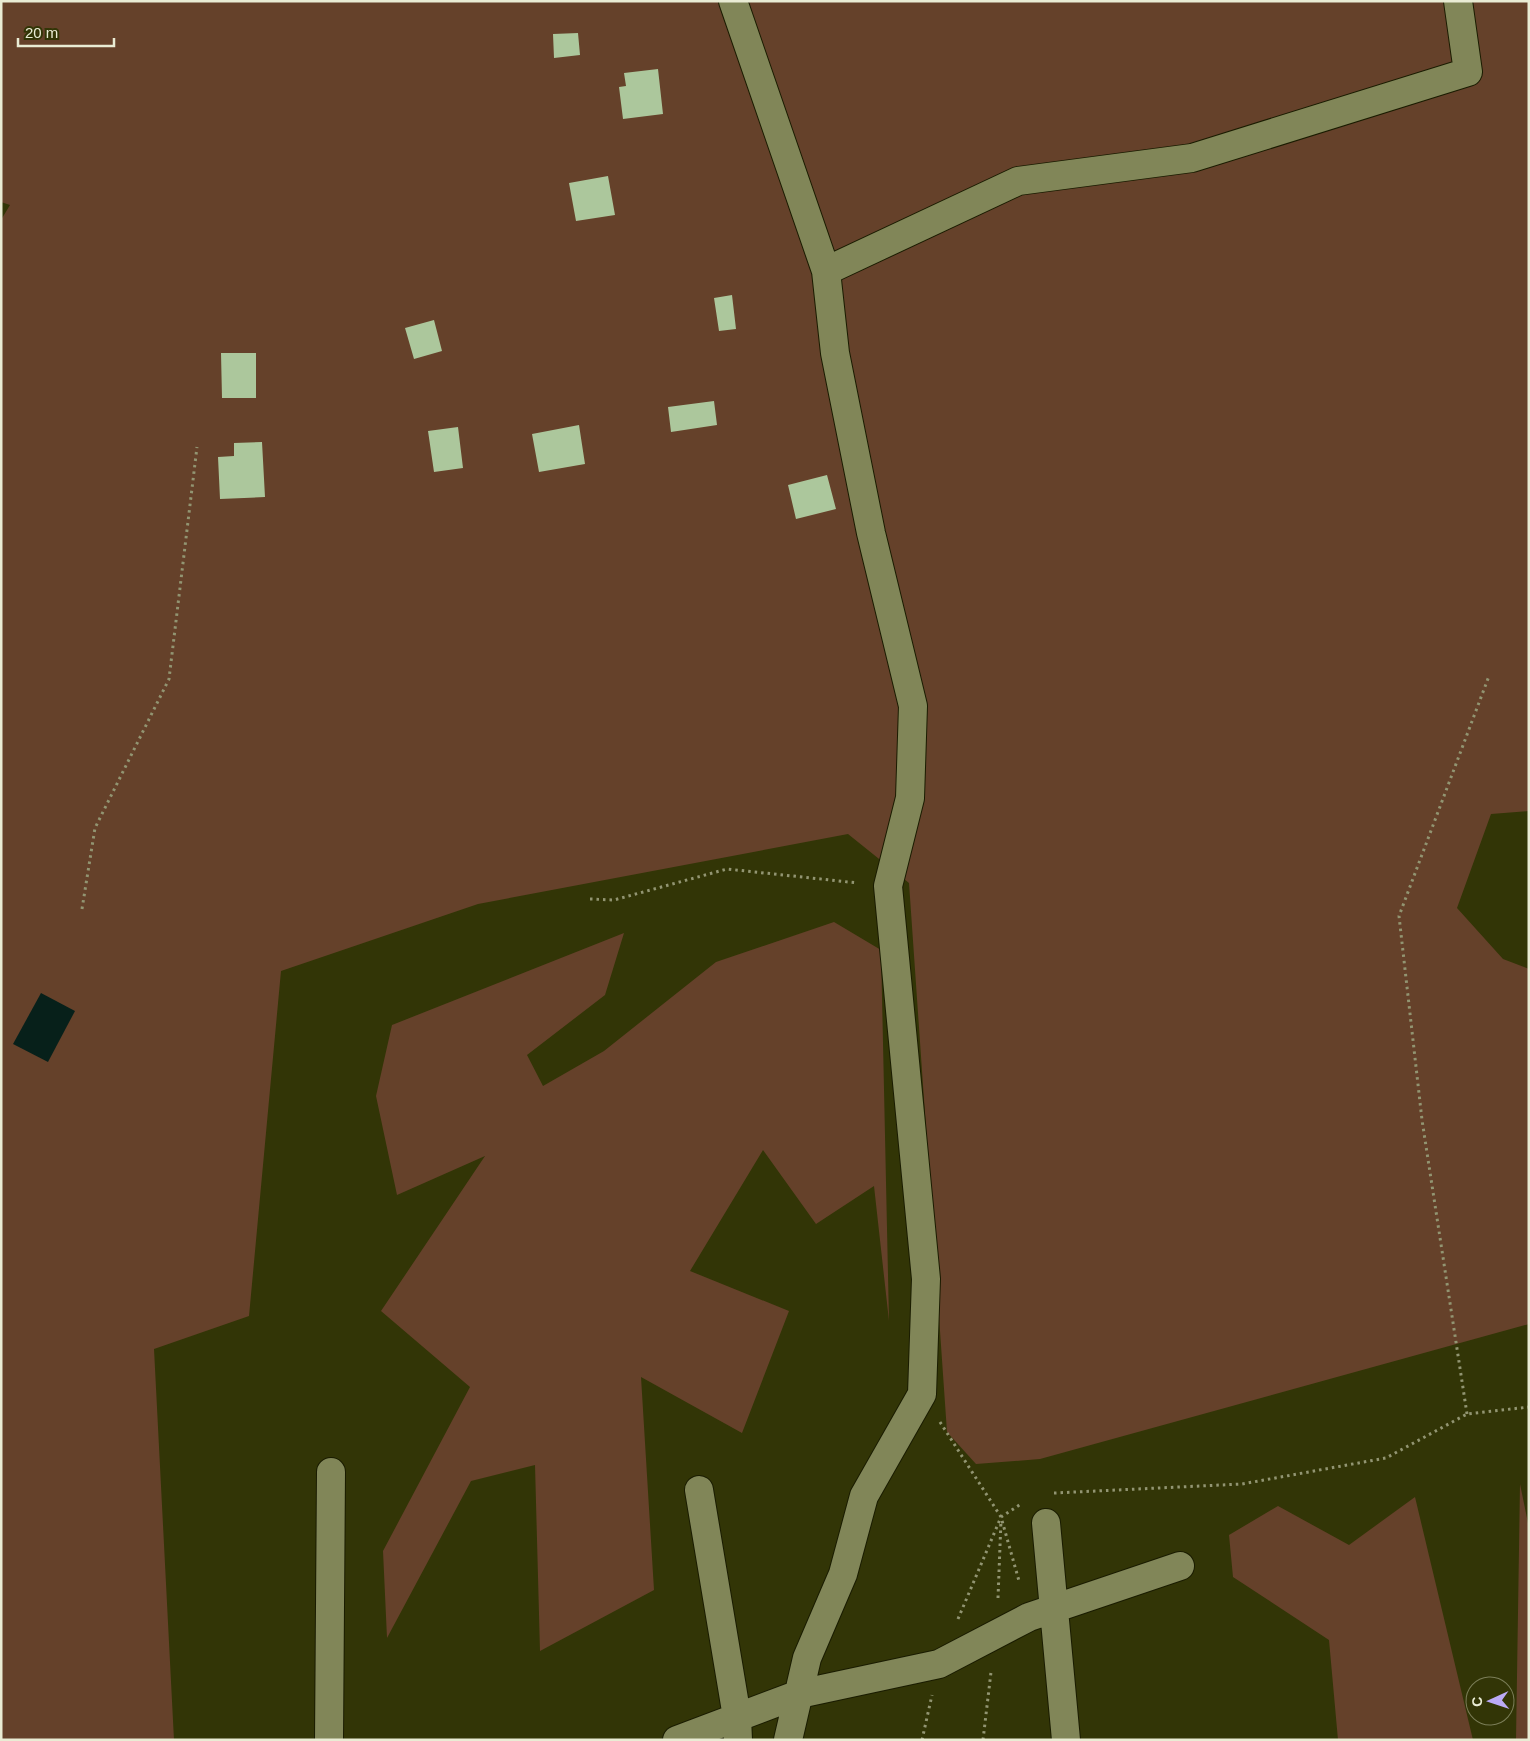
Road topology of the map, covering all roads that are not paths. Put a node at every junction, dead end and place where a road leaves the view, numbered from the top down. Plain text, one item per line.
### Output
1 (733, 1) edge
2 (1458, 1) edge
3 (826, 271) junction
4 (331, 1472) dead end
5 (699, 1490) dead end
6 (1046, 1523) dead end
7 (1180, 1566) dead end
8 (1041, 1613) junction
9 (799, 1694) junction
10 (738, 1728) edge
11 (329, 1740) edge
12 (677, 1740) edge
13 (788, 1740) edge
14 (1066, 1740) edge

1 - 3 lane
2 - 3 lane
3 - 9 lane
4 - 11 lane
5 - 10 lane
6 - 8 lane
7 - 8 lane
8 - 9 lane
8 - 14 lane
9 - 10 lane
9 - 13 lane
10 - 12 lane

